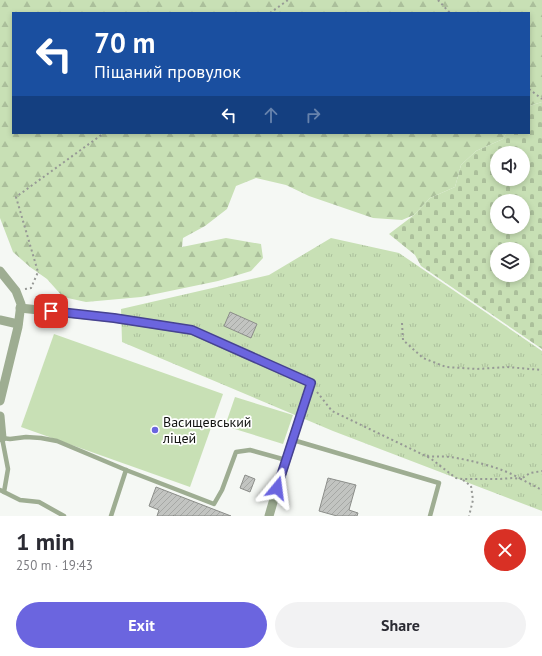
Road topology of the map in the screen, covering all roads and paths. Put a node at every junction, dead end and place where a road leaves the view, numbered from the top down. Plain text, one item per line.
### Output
1 (288, 0) edge
2 (438, 0) edge
3 (271, 12) edge
4 (449, 12) edge
5 (530, 89) edge
6 (542, 99) edge
7 (103, 134) edge
8 (0, 271) edge
9 (16, 291) junction
10 (20, 308) junction
11 (0, 320) edge
12 (402, 323) dead end
13 (18, 324) junction
14 (542, 370) edge
15 (311, 383) junction
16 (0, 401) edge
17 (0, 416) edge
18 (1, 436) edge
19 (293, 440) junction
20 (427, 456) junction
21 (286, 460) junction
22 (126, 470) junction
23 (542, 471) edge
24 (462, 479) junction
25 (521, 480) junction
26 (542, 490) edge
27 (2, 491) edge
28 (64, 516) edge
29 (111, 516) edge
30 (269, 516) edge
31 (430, 516) edge
32 (469, 516) edge

1 - 3 path
2 - 4 path
5 - 6 path
7 - 9 path
8 - 9 street
9 - 10 street
10 - 13 street
10 - 15 street
11 - 13 street
12 - 14 path
13 - 16 street
15 - 19 street
15 - 20 path
17 - 18 street
18 - 22 lane
18 - 27 lane
19 - 21 street
19 - 31 lane
20 - 24 path
20 - 25 path
21 - 22 lane
21 - 30 street
22 - 29 lane
23 - 25 path
24 - 25 path
24 - 32 path
25 - 26 path
27 - 28 lane

